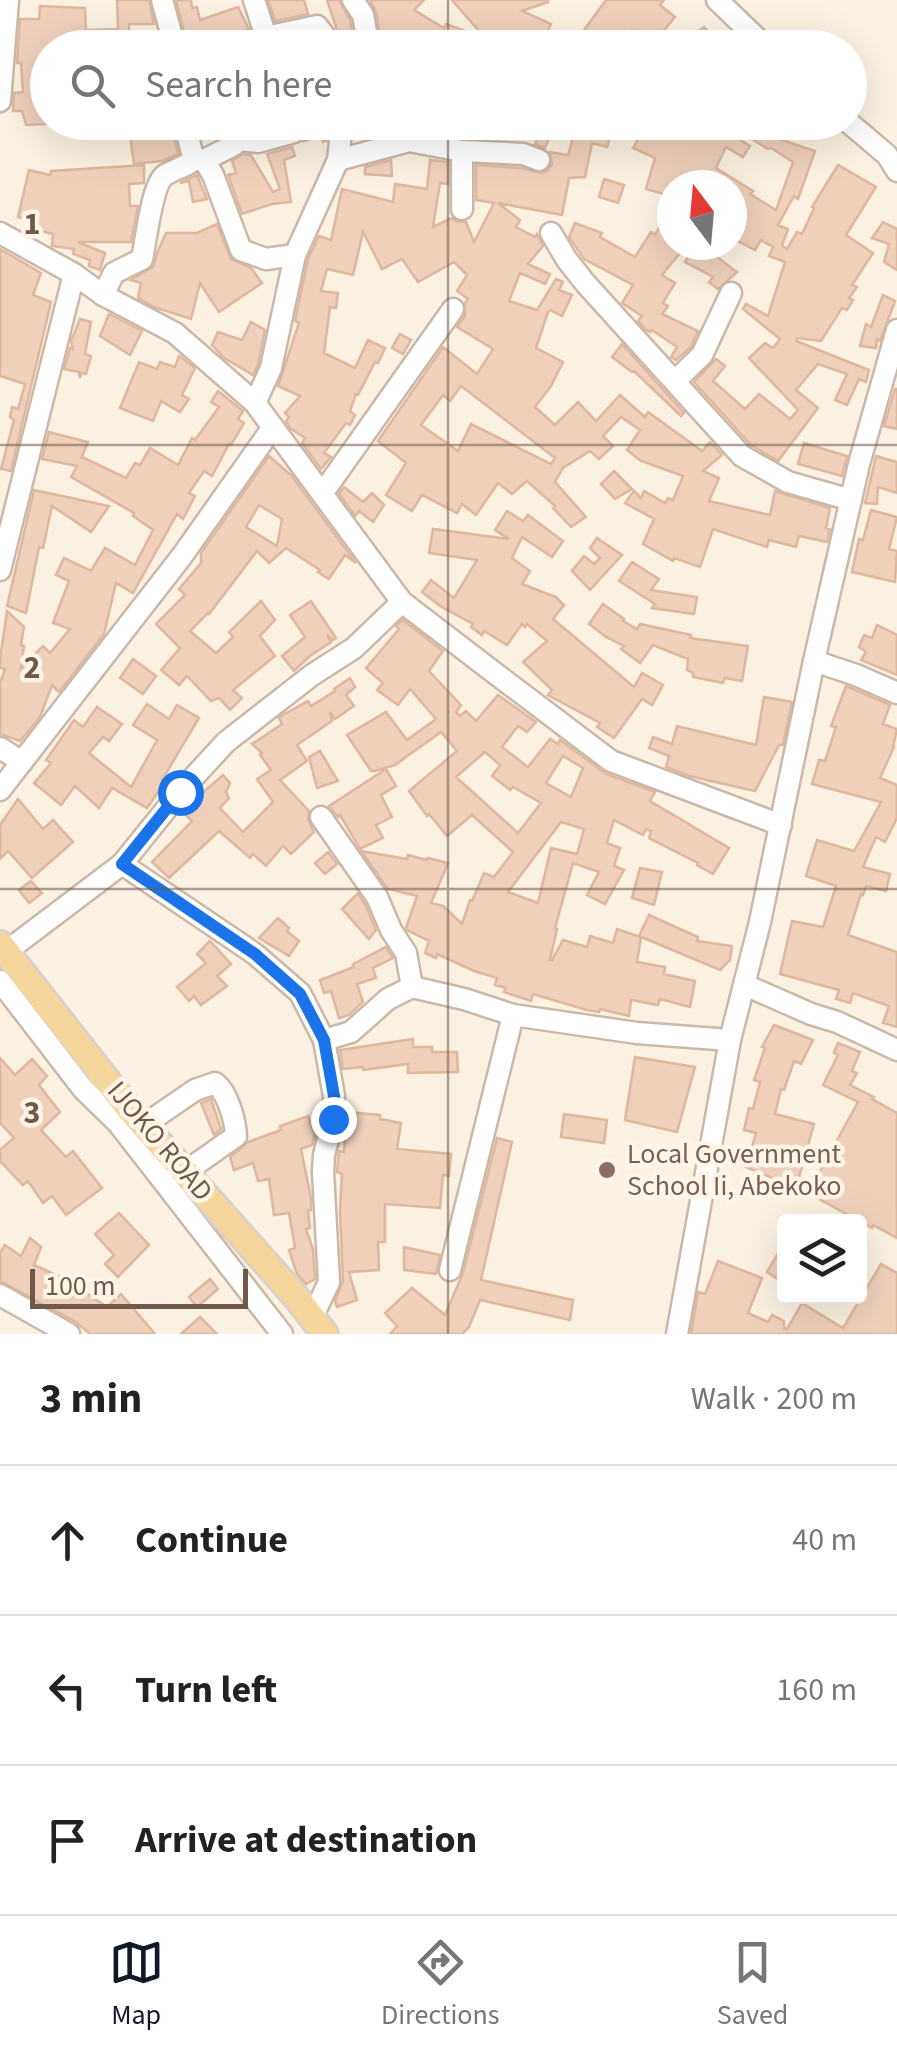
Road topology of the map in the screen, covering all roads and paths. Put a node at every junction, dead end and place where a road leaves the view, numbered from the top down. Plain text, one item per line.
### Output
1 (8, 0) edge
2 (162, 0) edge
3 (254, 0) edge
4 (353, 0) edge
5 (718, 0) edge
6 (171, 30) edge
7 (264, 30) edge
8 (366, 30) edge
9 (749, 30) edge
10 (0, 99) edge
11 (867, 138) edge
12 (191, 140) edge
13 (234, 140) edge
14 (340, 140) edge
15 (462, 152) junction
16 (199, 160) junction
17 (338, 160) junction
18 (540, 160) dead end
19 (897, 172) edge
20 (462, 209) dead end
21 (0, 232) edge
22 (551, 233) dead end
23 (295, 255) junction
24 (74, 274) junction
25 (731, 293) dead end
26 (103, 294) junction
27 (453, 309) dead end
28 (897, 330) edge
29 (676, 380) junction
30 (254, 403) junction
31 (272, 427) junction
32 (322, 494) junction
33 (852, 500) junction
34 (0, 570) edge
35 (402, 602) junction
36 (814, 661) junction
37 (897, 692) edge
38 (0, 748) edge
39 (22, 762) junction
40 (0, 790) edge
41 (321, 817) dead end
42 (781, 825) junction
43 (122, 864) junction
44 (4, 947) edge
45 (0, 981) edge
46 (745, 986) junction
47 (412, 987) junction
48 (513, 1015) junction
49 (324, 1040) junction
50 (730, 1040) junction
51 (897, 1050) edge
52 (144, 1125) junction
53 (185, 1172) junction
54 (450, 1270) dead end
55 (0, 1294) edge
56 (318, 1326) edge
57 (69, 1334) edge
58 (282, 1334) edge
59 (677, 1334) edge

1 - 10 street
2 - 6 street
3 - 7 street
4 - 8 street
5 - 9 street
11 - 19 street
12 - 16 street
13 - 16 street
14 - 17 street
15 - 17 street
15 - 18 street
15 - 20 street
16 - 23 street
16 - 26 street
17 - 23 street
21 - 24 street
22 - 29 street
23 - 30 street
24 - 26 street
24 - 34 street
25 - 29 street
26 - 30 street
27 - 32 street
28 - 33 street
29 - 33 street
30 - 31 street
31 - 32 street
31 - 39 street
32 - 35 street
33 - 36 street
35 - 42 street
35 - 43 street
36 - 37 street
36 - 42 street
38 - 39 street
39 - 40 street
41 - 47 street
42 - 46 street
43 - 44 street
43 - 49 street
44 - 52 main road, IJOKO ROAD
45 - 58 street
46 - 50 street
46 - 51 street
47 - 48 street
47 - 49 street
48 - 50 street
48 - 54 street
49 - 56 street
50 - 59 street
52 - 53 main road, IJOKO ROAD
52 - 53 street
53 - 56 main road, IJOKO ROAD
55 - 57 street

